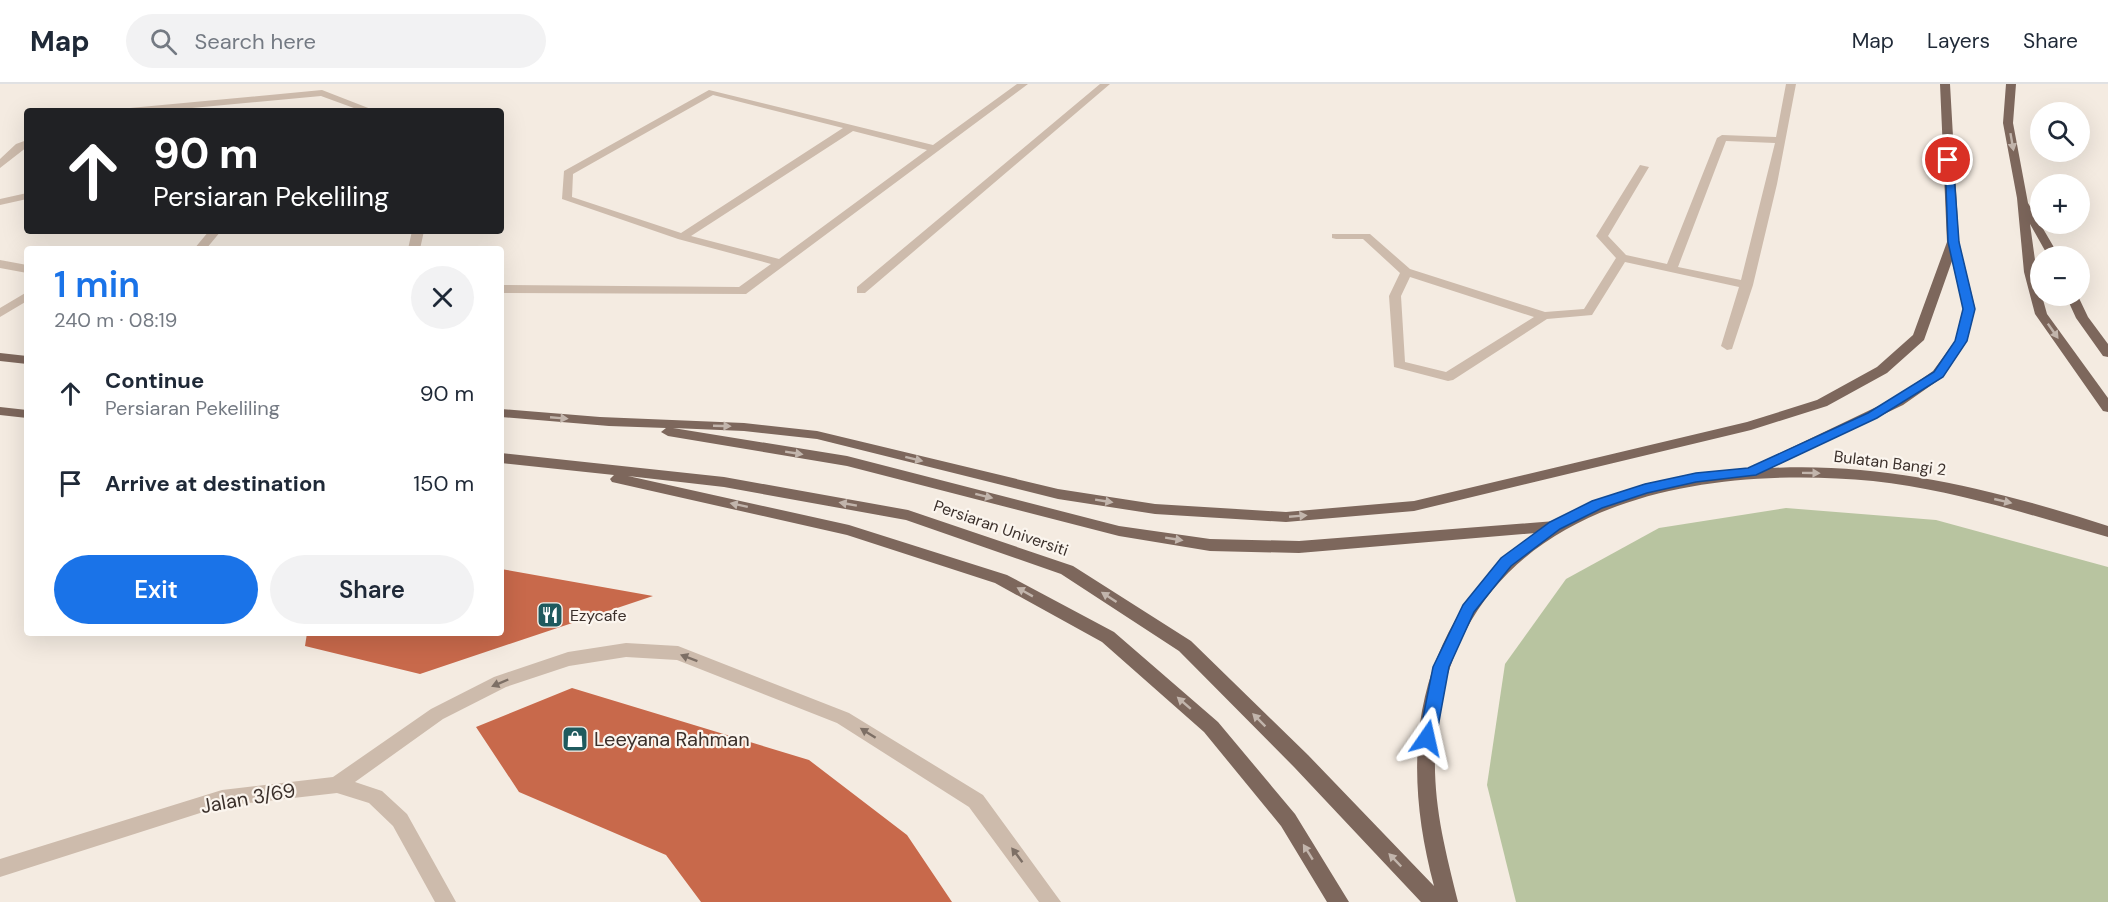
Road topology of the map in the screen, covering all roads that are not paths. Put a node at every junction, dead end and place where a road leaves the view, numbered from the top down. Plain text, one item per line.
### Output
1 (1023, 84) edge
2 (1105, 84) edge
3 (1791, 84) edge
4 (1945, 84) edge
5 (2011, 84) edge
6 (162, 108) edge
7 (363, 108) edge
8 (852, 127) junction
9 (1781, 140) junction
10 (24, 144) edge
11 (935, 148) junction
12 (0, 165) edge
13 (1644, 167) dead end
14 (24, 197) edge
15 (2022, 198) junction
16 (0, 202) edge
17 (212, 234) edge
18 (1336, 236) dead end
19 (682, 237) junction
20 (1953, 242) junction
21 (202, 246) edge
22 (2048, 246) edge
23 (1622, 258) junction
24 (782, 263) junction
25 (0, 264) edge
26 (24, 268) edge
27 (1671, 269) junction
28 (1406, 272) junction
29 (1747, 285) junction
30 (504, 289) edge
31 (861, 290) dead end
32 (24, 298) edge
33 (2077, 306) edge
34 (0, 313) edge
35 (1544, 316) junction
36 (1727, 346) dead end
37 (2108, 353) edge
38 (0, 357) edge
39 (24, 360) edge
40 (2108, 408) edge
41 (0, 411) edge
42 (504, 413) edge
43 (24, 414) edge
44 (601, 421) junction
45 (504, 458) edge
46 (541, 462) junction
47 (1751, 472) junction
48 (1555, 526) junction
49 (2108, 532) edge
50 (337, 785) junction
51 (0, 868) edge
52 (446, 902) edge
53 (1051, 902) edge
54 (1339, 902) edge
55 (1436, 902) edge
56 (1448, 902) edge

1 - 11 street
2 - 31 street
3 - 9 street
4 - 20 main road
5 -> 15 main road
6 - 7 street
8 - 11 street
8 - 19 street
8 - 19 street
9 - 27 street
9 - 29 street
10 - 12 street
11 - 24 street
13 - 23 street
14 - 16 street
15 - 22 main road
15 -> 40 main road
17 - 21 street
18 - 28 street
19 - 24 street
44 -> 20 main road
20 - 47 main road
23 - 27 street
23 - 35 street
24 - 30 street
25 - 26 street
27 - 29 street
28 - 35 street
28 - 35 street
29 - 36 street
32 - 34 street
33 - 37 main road
38 - 39 main road
41 - 43 main road
42 -> 44 main road, Persiaran Universiti
44 -> 48 main road, Persiaran Universiti
45 - 46 main road, Persiaran Universiti
54 -> 46 main road
55 -> 46 main road, Persiaran Universiti
47 - 48 main road, Bulatan Bangi 2
47 -> 49 main road, Bulatan Bangi 2
48 - 56 main road, Bulatan Bangi 2
50 - 51 street, Jalan 3/69
50 - 52 street, Jalan 3/69
53 -> 50 street

